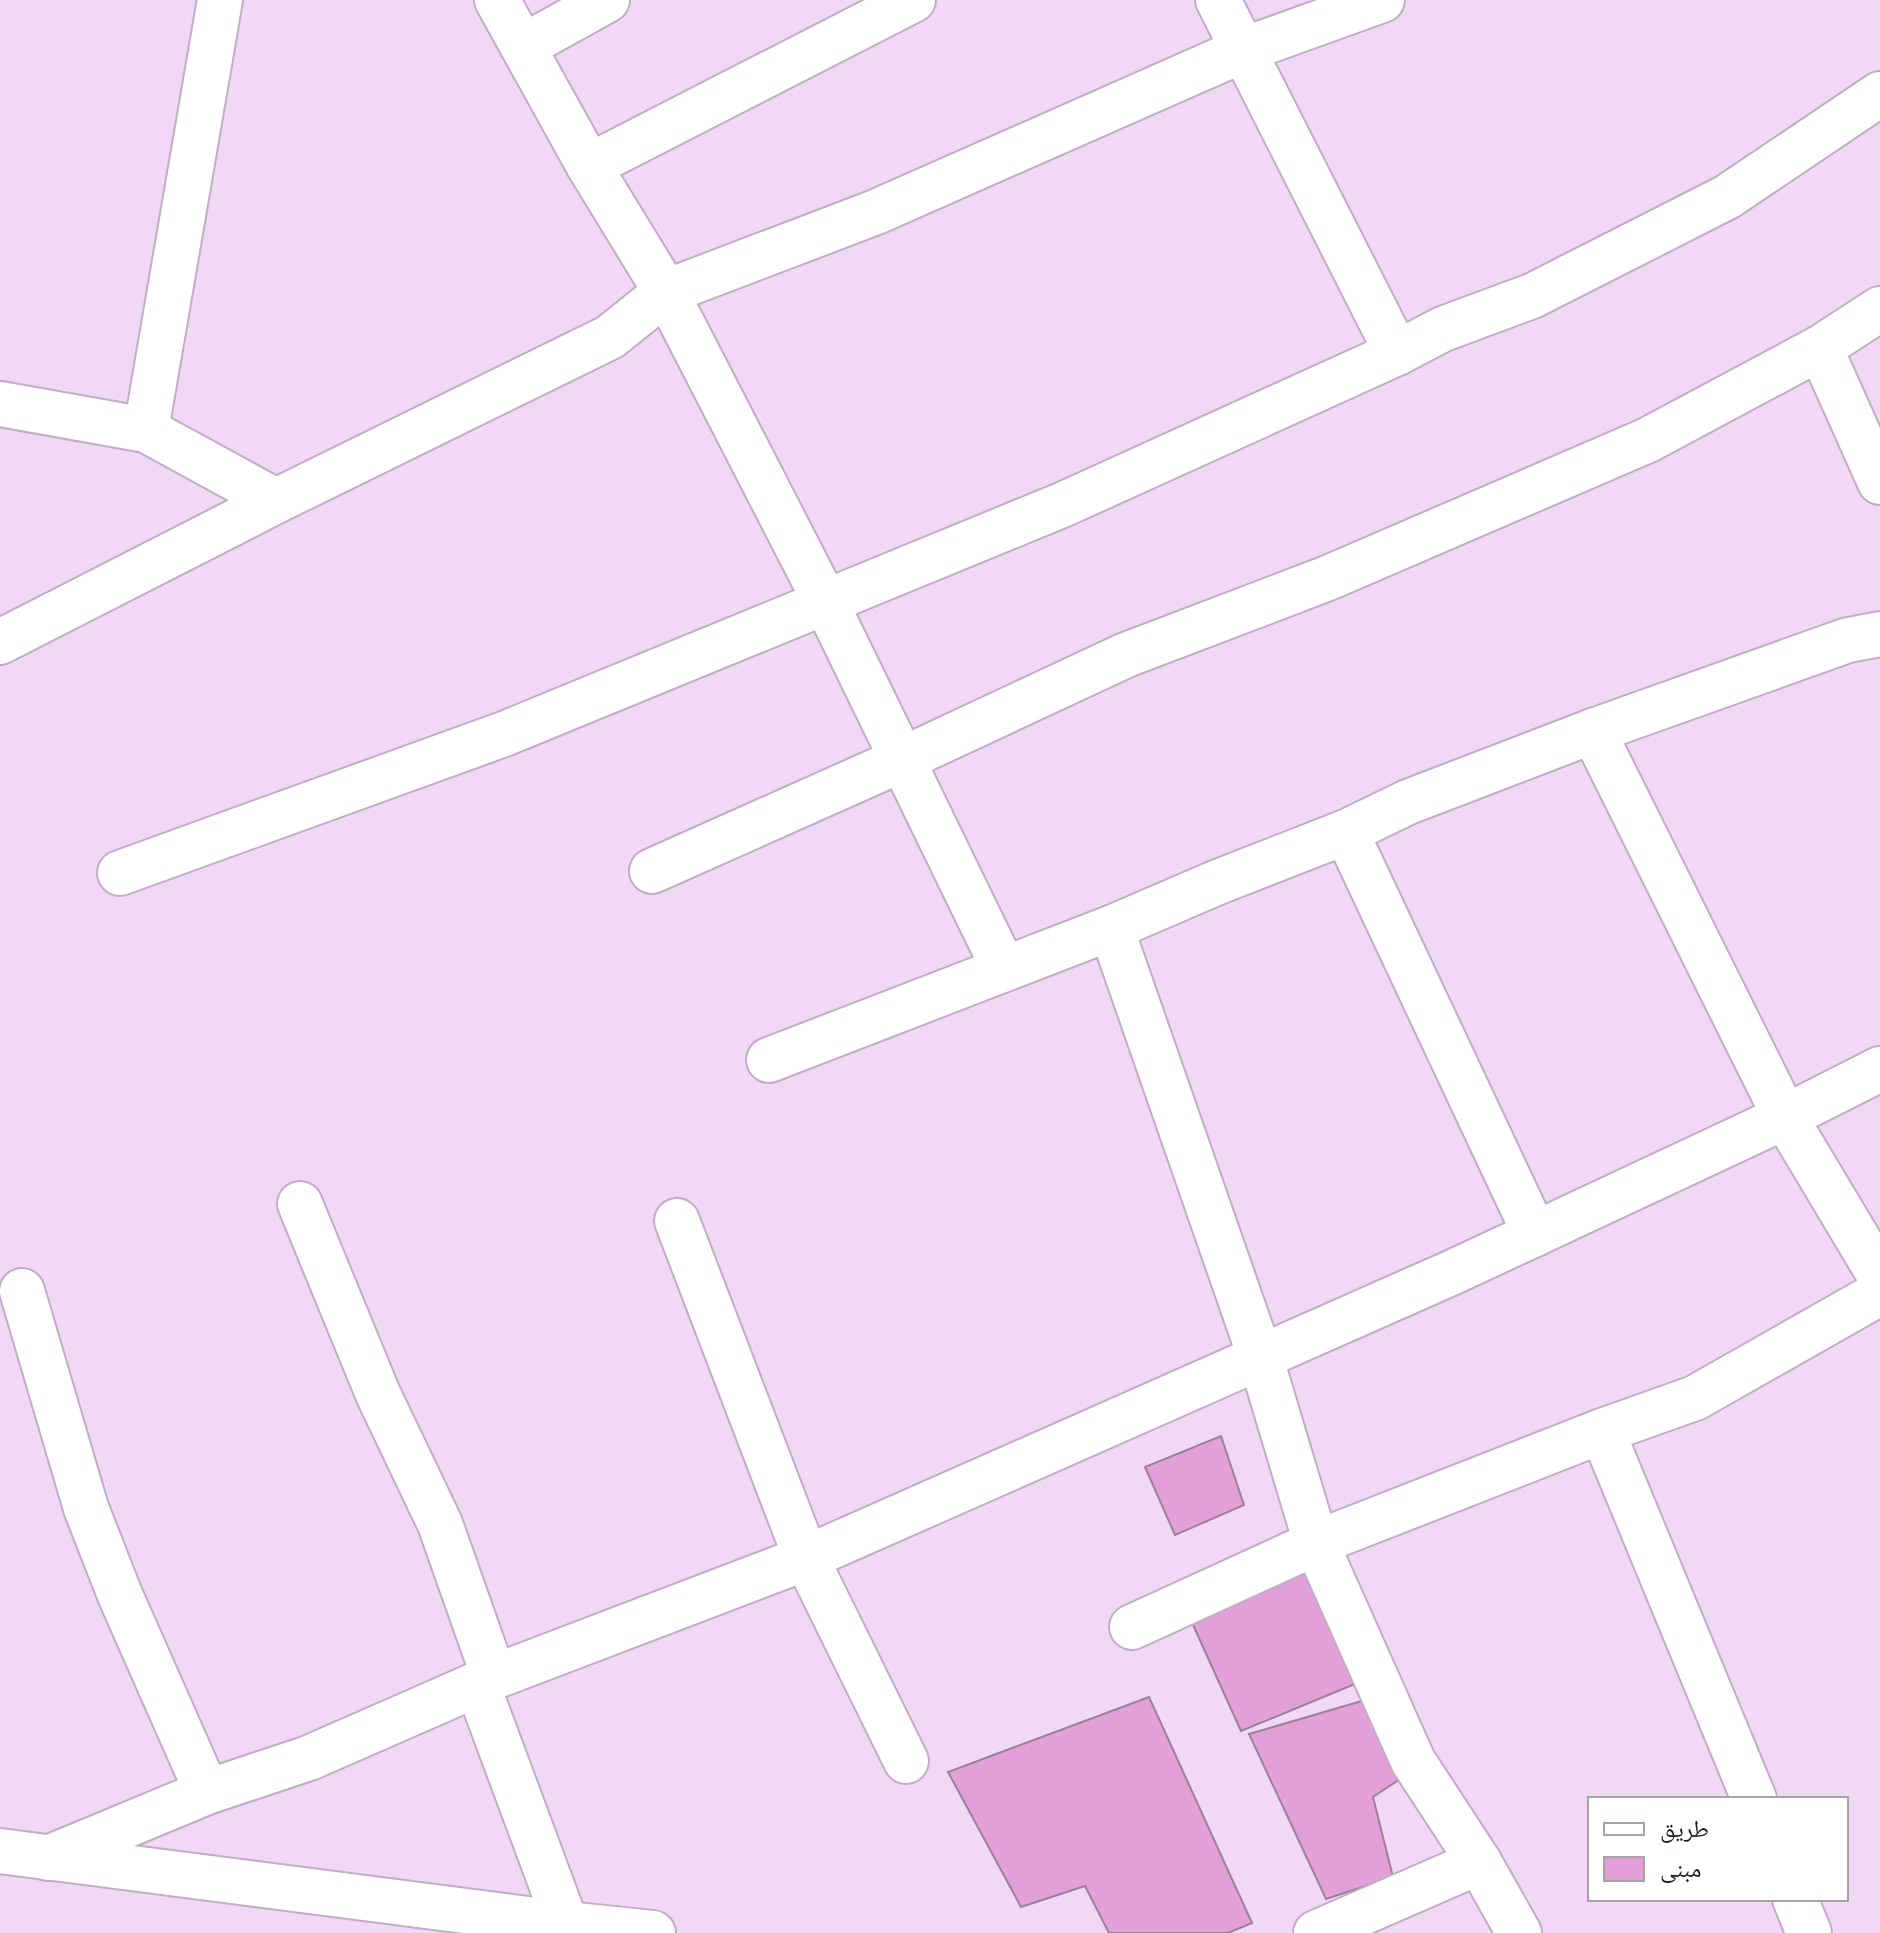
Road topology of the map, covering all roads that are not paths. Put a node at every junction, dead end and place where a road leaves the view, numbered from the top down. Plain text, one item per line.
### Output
1 (220, 0) edge
2 (497, 0) edge
3 (607, 0) edge
4 (913, 0) edge
5 (1218, 0) edge
6 (1382, 0) edge
7 (524, 46) junction
8 (1243, 50) junction
9 (1880, 94) edge
10 (589, 166) junction
11 (666, 292) junction
12 (1880, 309) edge
13 (1820, 348) junction
14 (1397, 353) junction
15 (0, 404) edge
16 (146, 430) junction
17 (1880, 482) edge
18 (276, 501) junction
19 (826, 603) junction
20 (1880, 634) edge
21 (0, 642) edge
22 (1593, 731) junction
23 (901, 760) junction
24 (1346, 832) junction
25 (652, 871) dead end
26 (120, 873) dead end
27 (1111, 928) junction
28 (1004, 969) junction
29 (769, 1060) dead end
30 (1880, 1069) edge
31 (1785, 1117) junction
32 (300, 1204) dead end
33 (677, 1221) dead end
34 (1535, 1234) junction
35 (1880, 1276) edge
36 (22, 1291) dead end
37 (1880, 1293) edge
38 (1260, 1356) junction
39 (1602, 1431) junction
40 (1316, 1543) junction
41 (806, 1558) junction
42 (1132, 1627) dead end
43 (486, 1681) junction
44 (906, 1761) dead end
45 (207, 1792) junction
46 (1753, 1797) edge
47 (0, 1851) edge
48 (48, 1858) junction
49 (1479, 1862) junction
50 (1796, 1901) edge
51 (566, 1924) junction
52 (653, 1933) edge
53 (1316, 1933) edge
54 (1519, 1933) edge
55 (1809, 1933) edge

1 - 16 street
2 - 7 street
3 - 7 street
4 - 10 street
5 - 8 street
6 - 8 street
7 - 10 street
8 - 11 street
8 - 14 street
9 - 14 street
10 - 11 street
11 - 18 street
11 - 19 street
12 - 13 street
13 - 17 street
13 - 23 street
14 - 19 street
15 - 16 street
16 - 18 street
18 - 21 street
19 - 23 street
19 - 26 street
20 - 22 street
22 - 24 street
22 - 31 street
23 - 25 street
23 - 28 street
24 - 27 street
24 - 34 street
27 - 28 street
27 - 38 street
28 - 29 street
30 - 31 street
31 - 34 street
31 - 35 street
32 - 43 street
33 - 41 street
34 - 38 street
36 - 45 street
37 - 39 street
38 - 40 street
38 - 41 street
39 - 40 street
39 - 46 street
40 - 42 street
40 - 49 street
41 - 43 street
41 - 44 street
43 - 45 street
43 - 51 street
45 - 48 street
47 - 48 street
48 - 51 street
49 - 53 street
49 - 54 street
50 - 55 street
51 - 52 street

